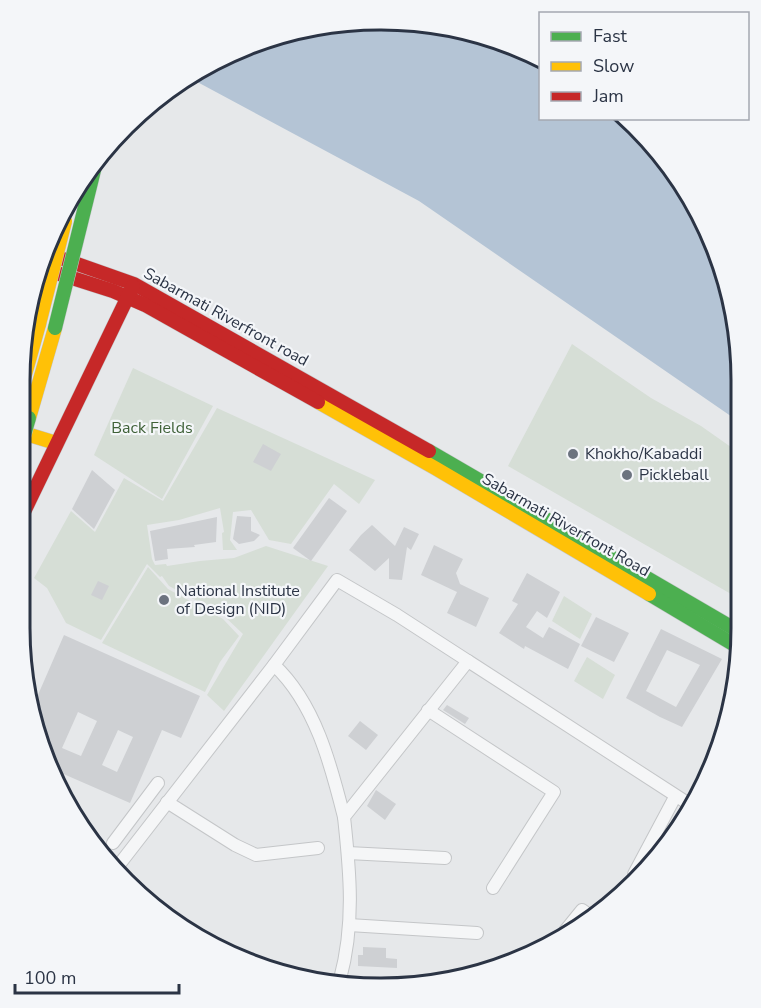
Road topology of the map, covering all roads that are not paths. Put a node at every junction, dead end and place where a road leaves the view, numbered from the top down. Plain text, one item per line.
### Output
1 (91, 184) edge
2 (59, 241) edge
3 (53, 256) edge
4 (49, 269) edge
5 (131, 290) junction
6 (32, 351) edge
7 (30, 415) edge
8 (379, 429) junction
9 (30, 442) edge
10 (56, 443) junction
11 (30, 499) edge
12 (731, 627) edge
13 (730, 642) edge
14 (468, 661) junction
15 (274, 665) junction
16 (428, 710) junction
17 (158, 783) dead end
18 (675, 797) junction
19 (167, 802) junction
20 (685, 802) edge
21 (344, 817) junction
22 (113, 843) dead end
23 (318, 848) dead end
24 (348, 853) junction
25 (445, 858) dead end
26 (121, 863) edge
27 (640, 863) edge
28 (493, 888) dead end
29 (585, 912) edge
30 (574, 919) edge
31 (349, 925) junction
32 (477, 933) dead end
33 (341, 976) edge

1 - 7 street, bridge
2 - 6 street, bridge
3 - 5 street, Sabarmati Riverfront road
4 - 5 street, Sabarmati Riverfront road
5 - 8 street, Sabarmati Riverfront road
5 - 10 street
8 - 12 street, Sabarmati Riverfront Road
8 - 13 street, Sabarmati Riverfront Road
9 - 10 street
10 - 11 street
14 - 15 street
14 - 16 street
14 - 18 street
15 - 19 street
15 - 21 street
16 - 21 street
16 - 28 street
17 - 22 street
18 - 20 street
18 - 27 street
19 - 23 street
19 - 26 street
21 - 24 street
24 - 25 street
24 - 31 street
29 - 30 street
31 - 32 street
31 - 33 street

